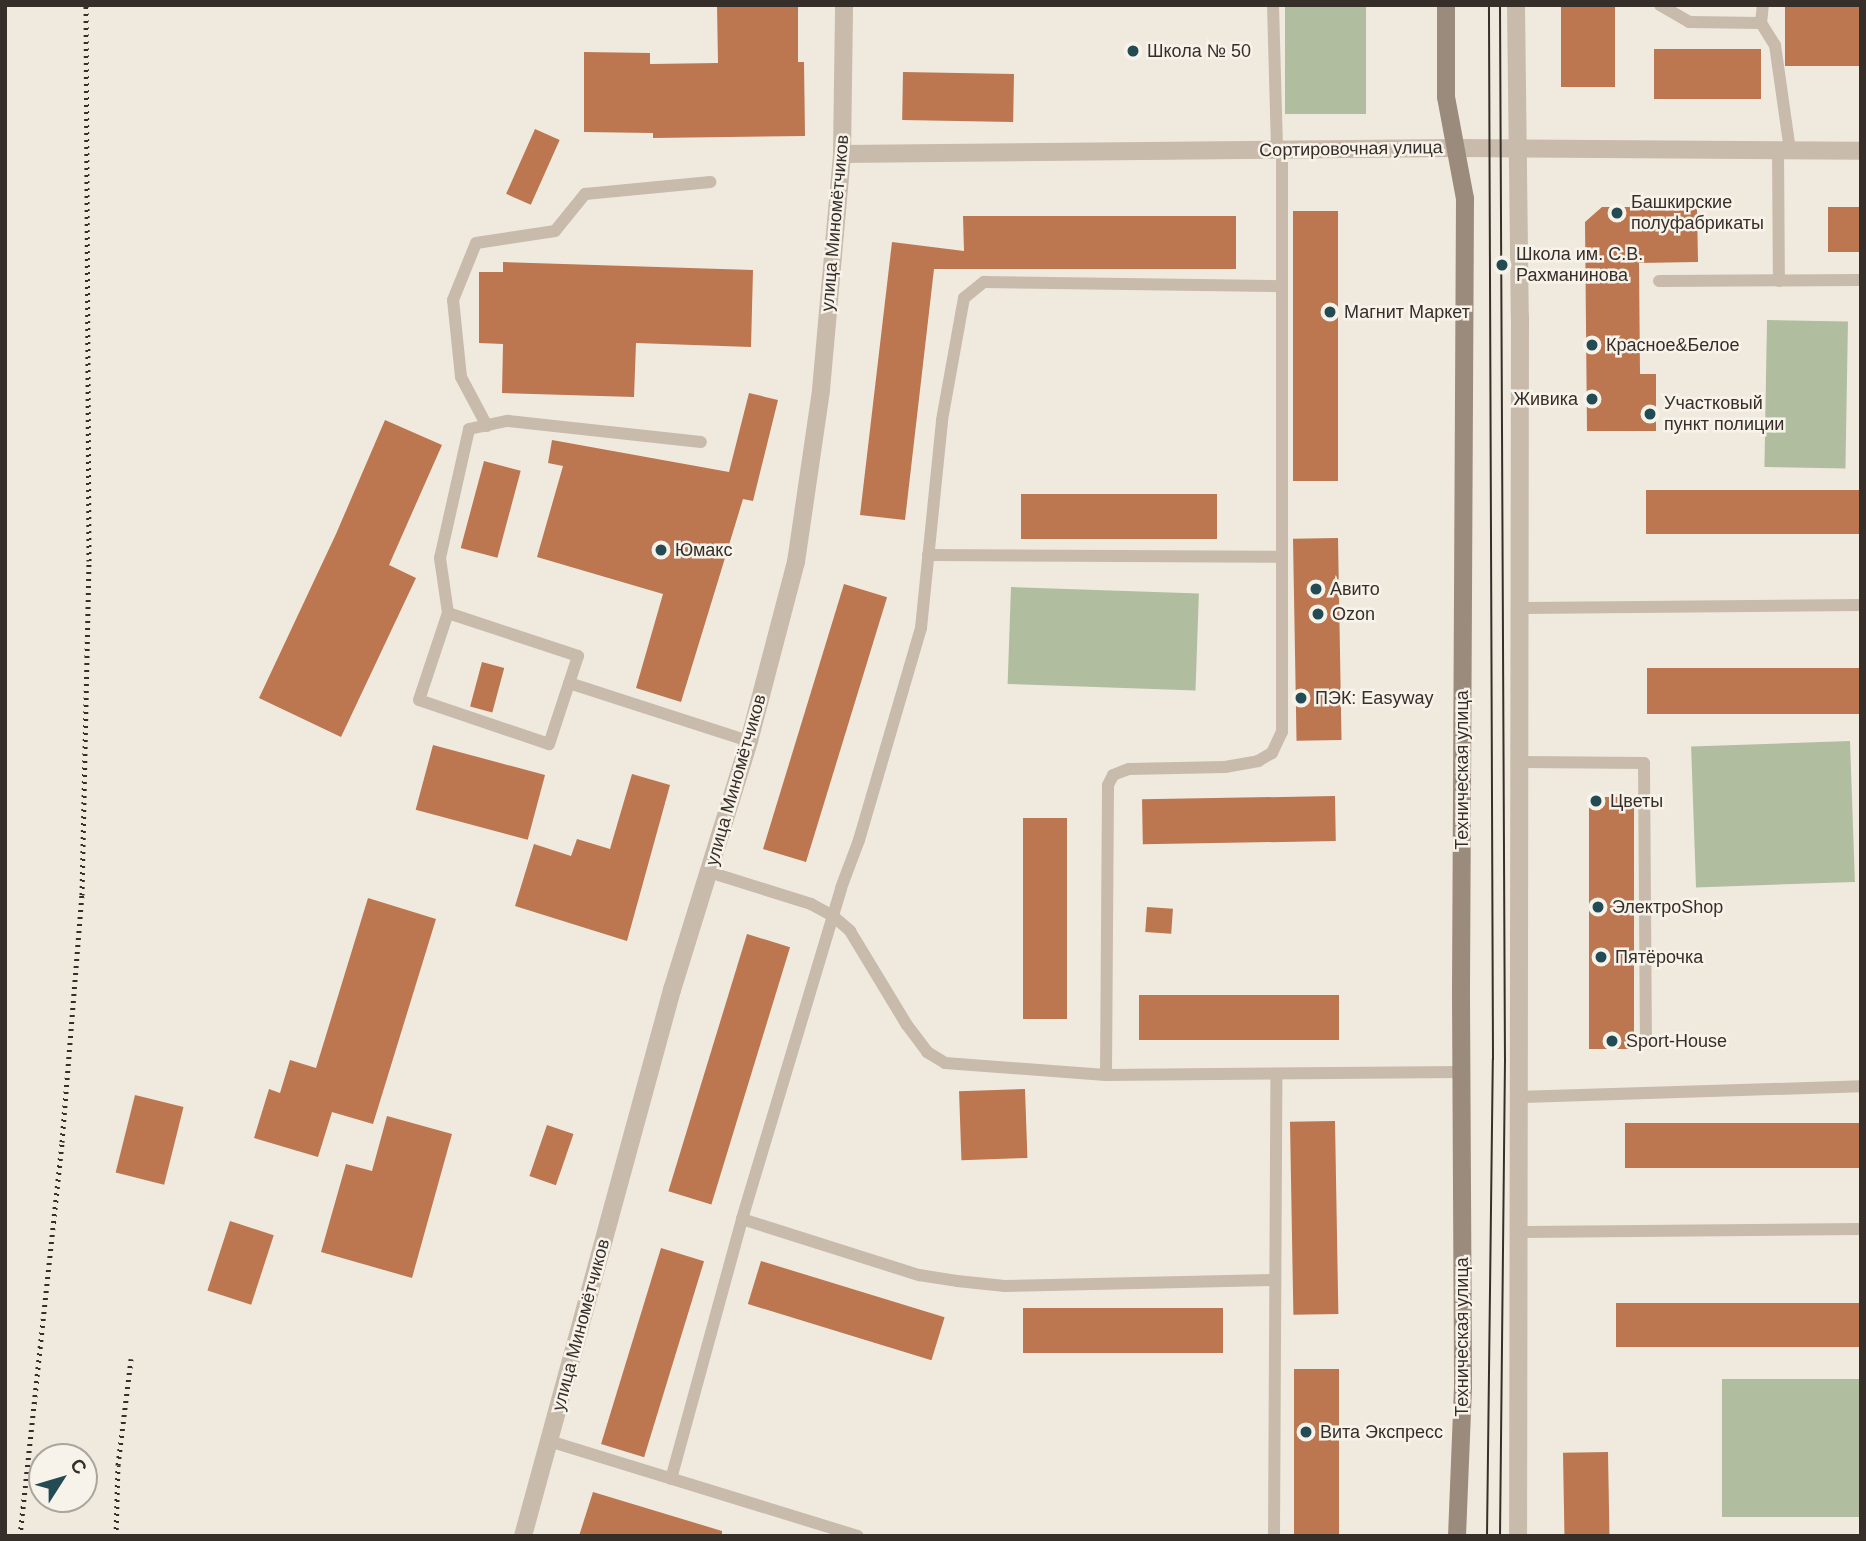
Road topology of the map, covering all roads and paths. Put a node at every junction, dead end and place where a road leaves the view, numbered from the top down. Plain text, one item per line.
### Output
1 (844, 5) edge
2 (1273, 5) edge
3 (1446, 5) edge
4 (1516, 5) edge
5 (1660, 5) edge
6 (1763, 5) edge
7 (1761, 23) junction
8 (1456, 148) junction
9 (1516, 149) junction
10 (1280, 150) junction
11 (1784, 151) junction
12 (1861, 151) edge
13 (842, 154) junction
14 (710, 182) dead end
15 (1861, 280) edge
16 (1660, 281) dead end
17 (1779, 281) junction
18 (1282, 286) junction
19 (487, 426) junction
20 (701, 442) dead end
21 (928, 555) junction
22 (1282, 557) junction
23 (1861, 605) edge
24 (1520, 608) junction
25 (447, 613) junction
26 (569, 683) junction
27 (749, 741) junction
28 (1519, 762) junction
29 (709, 872) junction
30 (833, 916) junction
31 (1646, 1034) dead end
32 (1462, 1072) junction
33 (1106, 1075) junction
34 (1276, 1080) dead end
35 (1861, 1086) edge
36 (1520, 1097) junction
37 (742, 1219) junction
38 (1861, 1229) edge
39 (1518, 1232) junction
40 (1275, 1280) junction
41 (549, 1441) junction
42 (671, 1479) junction
43 (523, 1536) edge
44 (858, 1536) edge
45 (1274, 1536) edge
46 (1457, 1536) edge
47 (1518, 1536) edge

1 - 13 street, улица Миномётчиков
2 - 10 lane
3 - 8 main road, Техническая улица
4 - 9 street
5 - 7 lane
6 - 7 lane
7 - 11 lane
8 - 9 street, Сортировочная улица
8 - 10 street, Сортировочная улица
8 - 32 main road, Техническая улица
9 - 11 street, Сортировочная улица
9 - 24 street
10 - 13 street, Сортировочная улица
10 - 18 lane
11 - 12 street, Сортировочная улица
11 - 17 lane
13 - 27 street, улица Миномётчиков
14 - 19 lane
15 - 17 lane
16 - 17 lane
18 - 21 lane
18 - 22 lane
19 - 20 lane
19 - 25 lane
21 - 22 lane
21 - 30 lane
22 - 33 lane
23 - 24 lane
24 - 28 street
25 - 26 lane
25 - 26 lane
26 - 27 lane
27 - 29 street, улица Миномётчиков
28 - 31 lane
28 - 36 street
29 - 30 lane
29 - 41 street, улица Миномётчиков
30 - 33 lane
30 - 37 lane
32 - 33 lane
32 - 46 main road, Техническая улица
34 - 40 lane
35 - 36 lane
36 - 39 street
37 - 40 lane
37 - 42 lane
38 - 39 lane
39 - 47 street
40 - 45 lane
41 - 42 lane
41 - 43 street, улица Миномётчиков
42 - 44 lane

